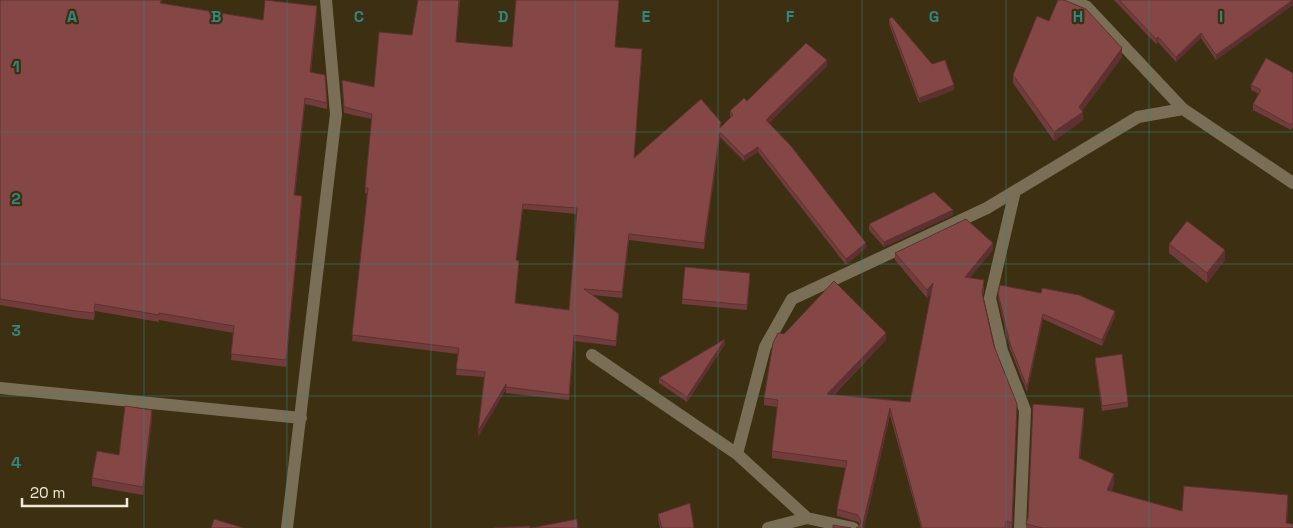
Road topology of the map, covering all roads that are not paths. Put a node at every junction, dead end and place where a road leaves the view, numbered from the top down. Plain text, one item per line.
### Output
1 (326, 0) edge
2 (1072, 0) edge
3 (1183, 108) junction
4 (1293, 183) edge
5 (1015, 191) junction
6 (592, 355) dead end
7 (0, 388) edge
8 (301, 418) junction
9 (737, 454) junction
10 (807, 518) junction
11 (287, 528) edge
12 (768, 528) edge
13 (854, 528) edge
14 (1020, 528) edge

1 - 8 street
2 - 3 street
3 - 4 street
3 - 5 street
5 - 9 street
5 - 14 street
6 - 9 street
7 - 8 street
8 - 11 street
9 - 10 street
10 - 12 street
10 - 13 street

